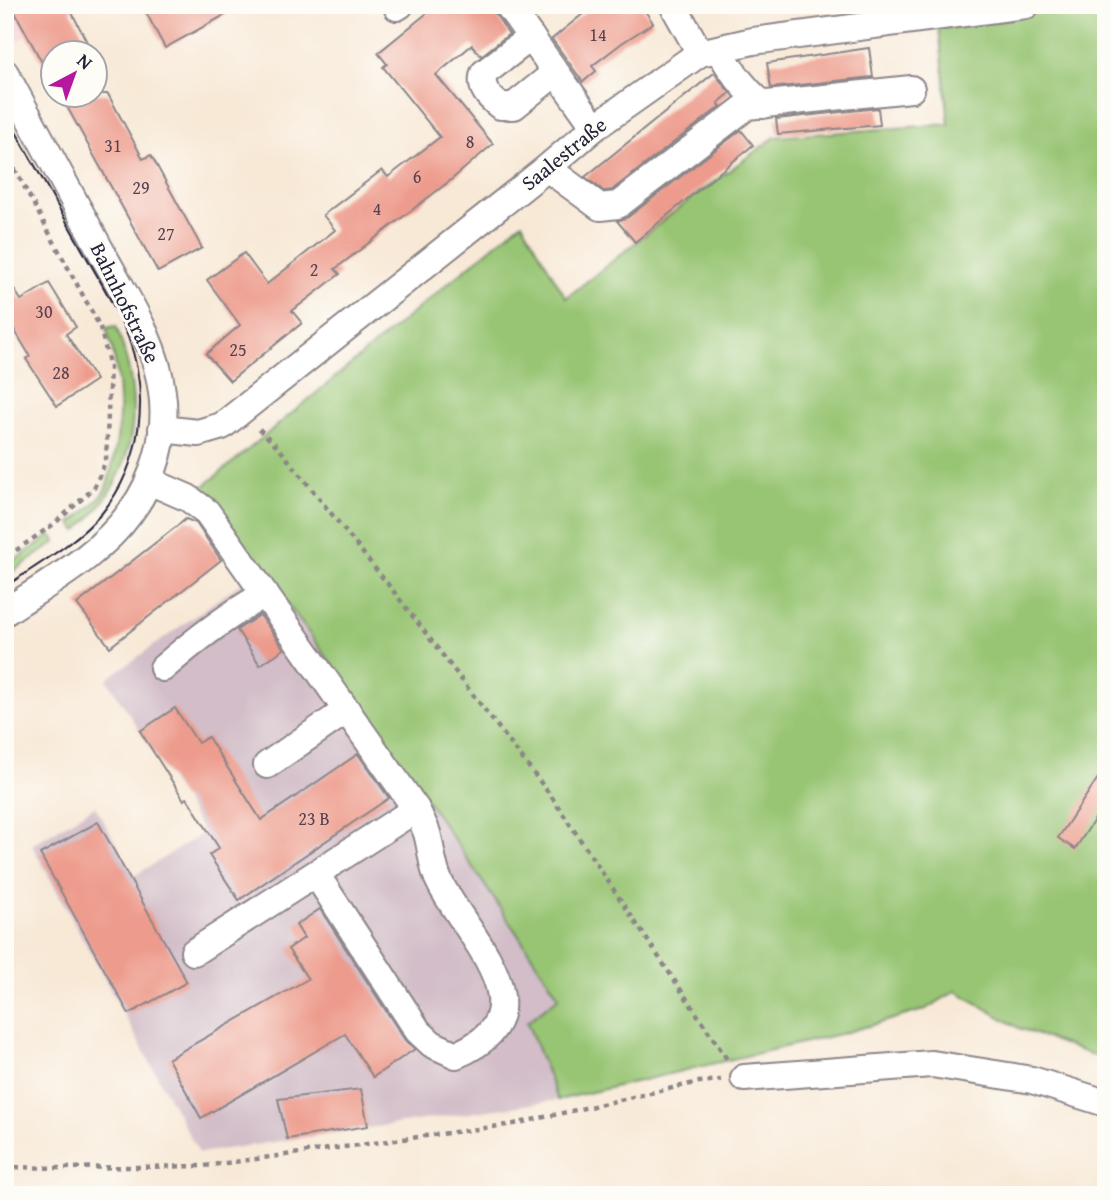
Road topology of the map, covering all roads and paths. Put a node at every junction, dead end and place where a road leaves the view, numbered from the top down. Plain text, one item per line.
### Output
1 (508, 5) edge
2 (673, 5) edge
3 (1026, 5) edge
4 (531, 37) junction
5 (710, 51) junction
6 (5, 73) edge
7 (555, 73) junction
8 (911, 89) dead end
9 (763, 105) junction
10 (595, 127) junction
11 (5, 152) edge
12 (547, 168) junction
13 (241, 411) junction
14 (162, 429) junction
15 (149, 481) junction
16 (5, 558) edge
17 (265, 594) junction
18 (5, 612) edge
19 (163, 668) dead end
20 (347, 710) junction
21 (267, 765) dead end
22 (416, 809) junction
23 (316, 874) junction
24 (194, 952) dead end
25 (737, 1071) junction
26 (1106, 1102) edge
27 (5, 1167) edge

1 - 4 street
2 - 5 street
3 - 5 street, Saalestraße
4 - 7 street
4 - 7 street
5 - 9 street
5 - 10 street, Saalestraße
6 - 14 street, Bahnhofstraße
7 - 10 street
8 - 9 street
9 - 12 street
10 - 12 street, Saalestraße
11 - 16 path
12 - 13 street, Saalestraße
13 - 14 street, Saalestraße
13 - 25 path
14 - 15 street, Bahnhofstraße
15 - 17 street
15 - 18 street, Bahnhofstraße
17 - 19 street
17 - 20 street
20 - 21 street
20 - 22 street
22 - 23 street
22 - 23 street
23 - 24 street
25 - 26 street
25 - 27 path

